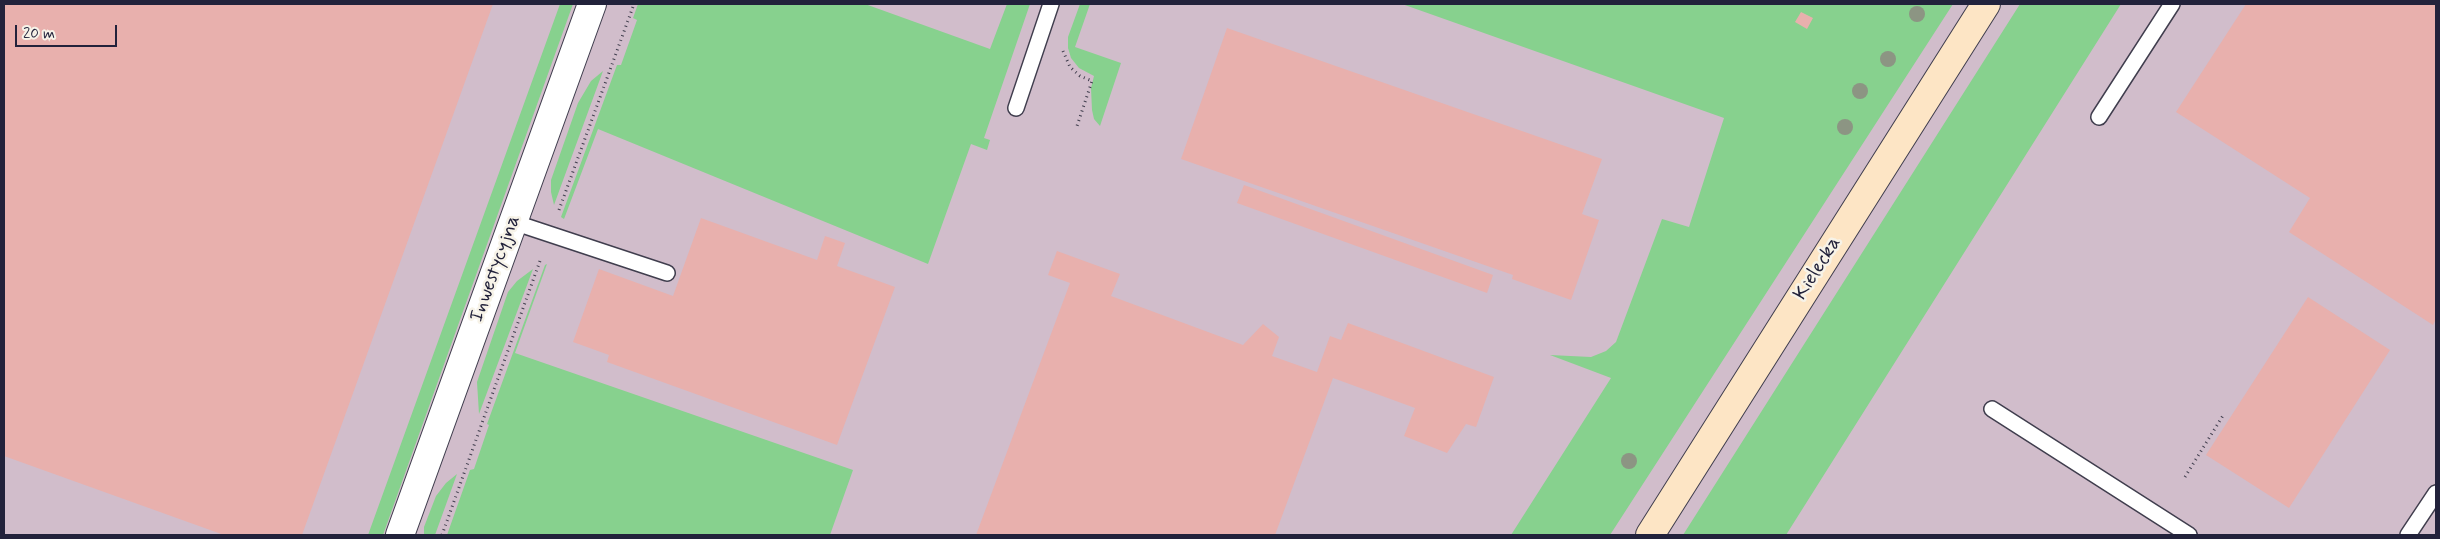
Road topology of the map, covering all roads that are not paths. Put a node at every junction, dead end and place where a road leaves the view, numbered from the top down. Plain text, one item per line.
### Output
1 (592, 4) edge
2 (1051, 4) edge
3 (1986, 4) edge
4 (2172, 4) edge
5 (1016, 108) dead end
6 (2099, 117) dead end
7 (513, 222) junction
8 (667, 273) dead end
9 (1992, 409) dead end
10 (2436, 493) edge
11 (400, 535) edge
12 (1650, 535) edge
13 (2189, 535) edge
14 (2408, 535) edge

1 - 7 street, Inwestycyjna
2 - 5 lane
3 - 12 main road, Kielecka
4 - 6 lane
7 - 8 lane
7 - 11 street, Inwestycyjna
9 - 13 lane
10 - 14 lane

